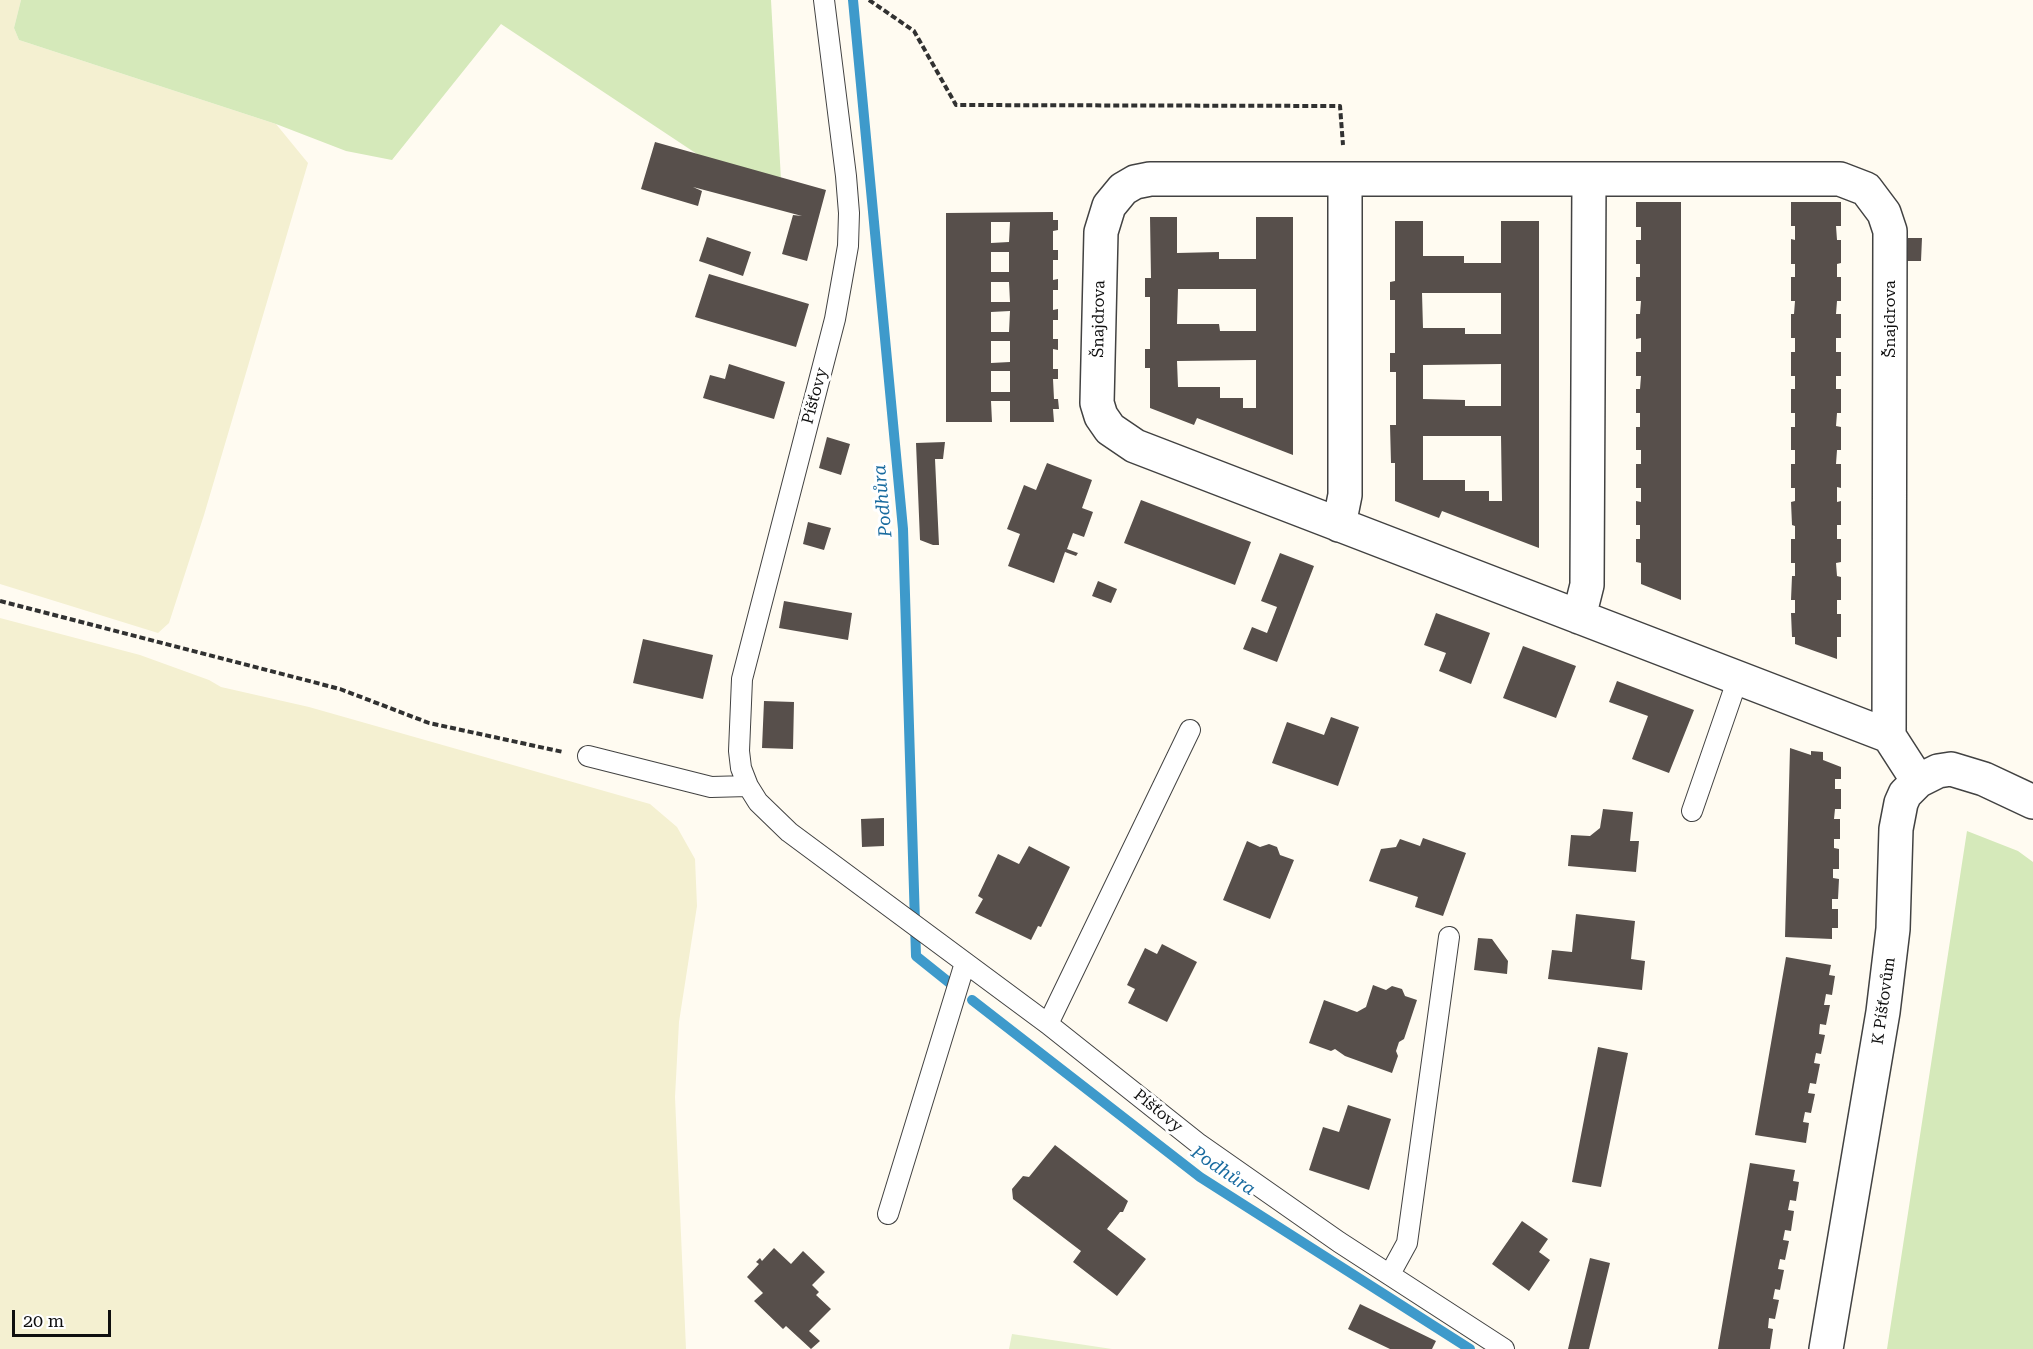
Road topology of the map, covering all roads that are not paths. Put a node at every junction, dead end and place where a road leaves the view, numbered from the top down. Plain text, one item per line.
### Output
1 (824, 0) edge
2 (1345, 179) junction
3 (1589, 179) junction
4 (1339, 525) junction
5 (1579, 617) junction
6 (1738, 678) junction
7 (1190, 730) dead end
8 (1889, 735) junction
9 (588, 756) road end
10 (1918, 781) junction
11 (748, 786) junction
12 (2033, 802) edge
13 (1692, 810) dead end
14 (1449, 937) dead end
15 (965, 963) junction
16 (1048, 1024) junction
17 (888, 1214) dead end
18 (1390, 1274) junction
19 (1504, 1349) edge
20 (1826, 1349) edge

1 - 11 lane, Píšťovy
2 - 3 street, Šnajdrova
2 - 4 street
2 - 4 street, Šnajdrova
3 - 5 street
3 - 8 street, Šnajdrova
4 - 5 street, Šnajdrova
5 - 6 street, Šnajdrova
6 - 8 street, Šnajdrova
6 - 13 lane
7 - 16 lane
8 - 10 street
9 - 11 lane
10 - 12 street
10 - 20 street, K Píšťovům
11 - 15 lane, Píšťovy
14 - 18 lane
15 - 16 lane, Píšťovy
15 - 17 lane
16 - 18 lane, Píšťovy
18 - 19 lane, Píšťovy

